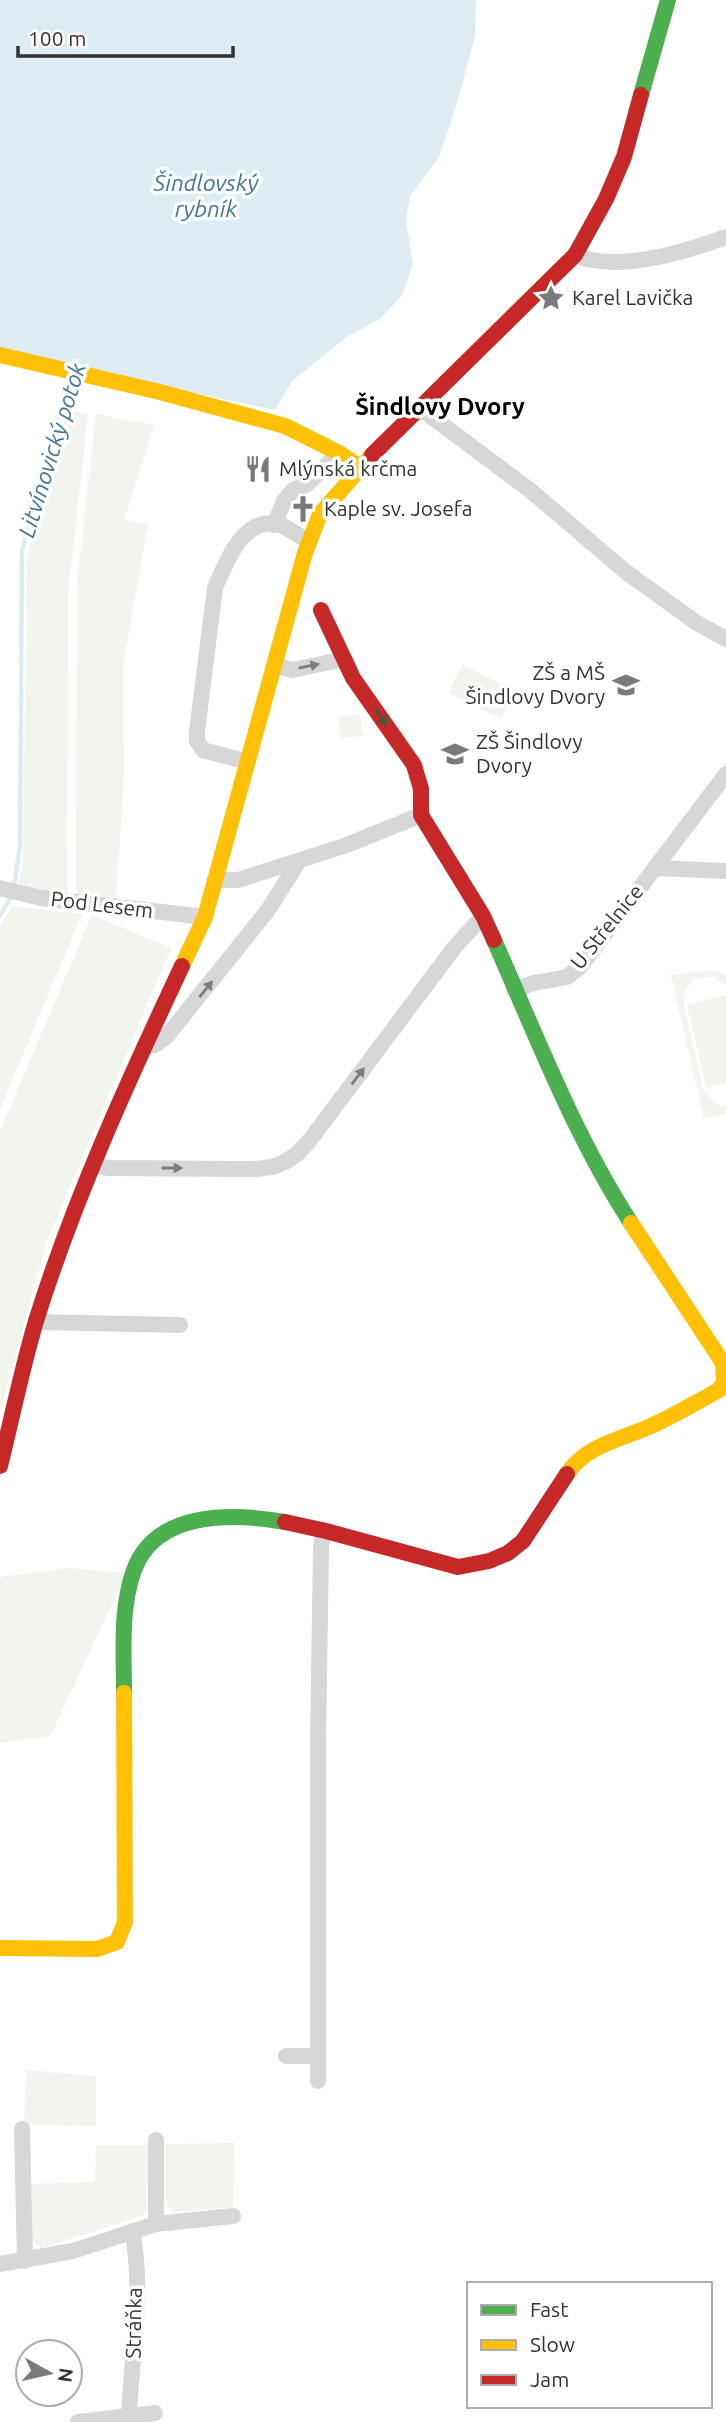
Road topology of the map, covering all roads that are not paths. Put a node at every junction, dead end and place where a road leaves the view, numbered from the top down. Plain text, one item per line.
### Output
1 (668, 0) edge
2 (726, 237) edge
3 (575, 255) junction
4 (0, 355) edge
5 (421, 408) junction
6 (339, 453) junction
7 (360, 467) junction
8 (274, 524) junction
9 (309, 542) junction
10 (321, 610) dead end
11 (726, 639) edge
12 (345, 659) junction
13 (274, 665) junction
14 (248, 762) junction
15 (726, 774) edge
16 (421, 815) junction
17 (299, 860) junction
18 (655, 868) junction
19 (726, 871) edge
20 (215, 880) junction
21 (0, 888) edge
22 (484, 916) junction
23 (205, 917) junction
24 (514, 990) junction
25 (144, 1047) junction
26 (94, 1164) junction
27 (36, 1322) junction
28 (180, 1325) dead end
29 (0, 1466) edge
30 (324, 1530) junction
31 (0, 1948) edge
32 (286, 2056) dead end
33 (318, 2056) junction
34 (318, 2081) dead end
35 (22, 2129) dead end
36 (156, 2140) dead end
37 (233, 2216) dead end
38 (156, 2224) junction
39 (132, 2231) junction
40 (24, 2261) junction
41 (0, 2264) edge
42 (155, 2413) dead end
43 (129, 2419) edge
44 (78, 2422) edge

1 - 3 street
2 - 3 street
3 - 5 street
4 - 6 street
5 - 7 street
5 - 11 street
6 - 7 street
6 - 8 street
7 - 9 street
8 - 9 street
8 - 14 street
9 - 13 street
10 - 12 street
13 -> 12 street
12 -> 16 street
13 - 14 street
14 - 20 street
15 - 18 street, U Střelnice
16 - 17 street
16 - 22 street
17 - 20 street
25 -> 17 street
18 - 19 street, U Střelnice
18 - 24 street, U Střelnice
20 - 23 street
21 - 23 street, Pod Lesem
22 - 24 street
26 -> 22 street
23 - 25 street
24 - 30 street
25 - 26 street
26 - 27 street
27 - 28 street
27 - 29 street
30 - 31 street
30 - 33 street
32 - 33 street
33 - 34 street
35 - 40 street
36 - 38 street
37 - 38 street
38 - 39 street
39 - 40 street
39 - 43 street, Stráňka
40 - 41 street
42 - 43 street
43 - 44 street

